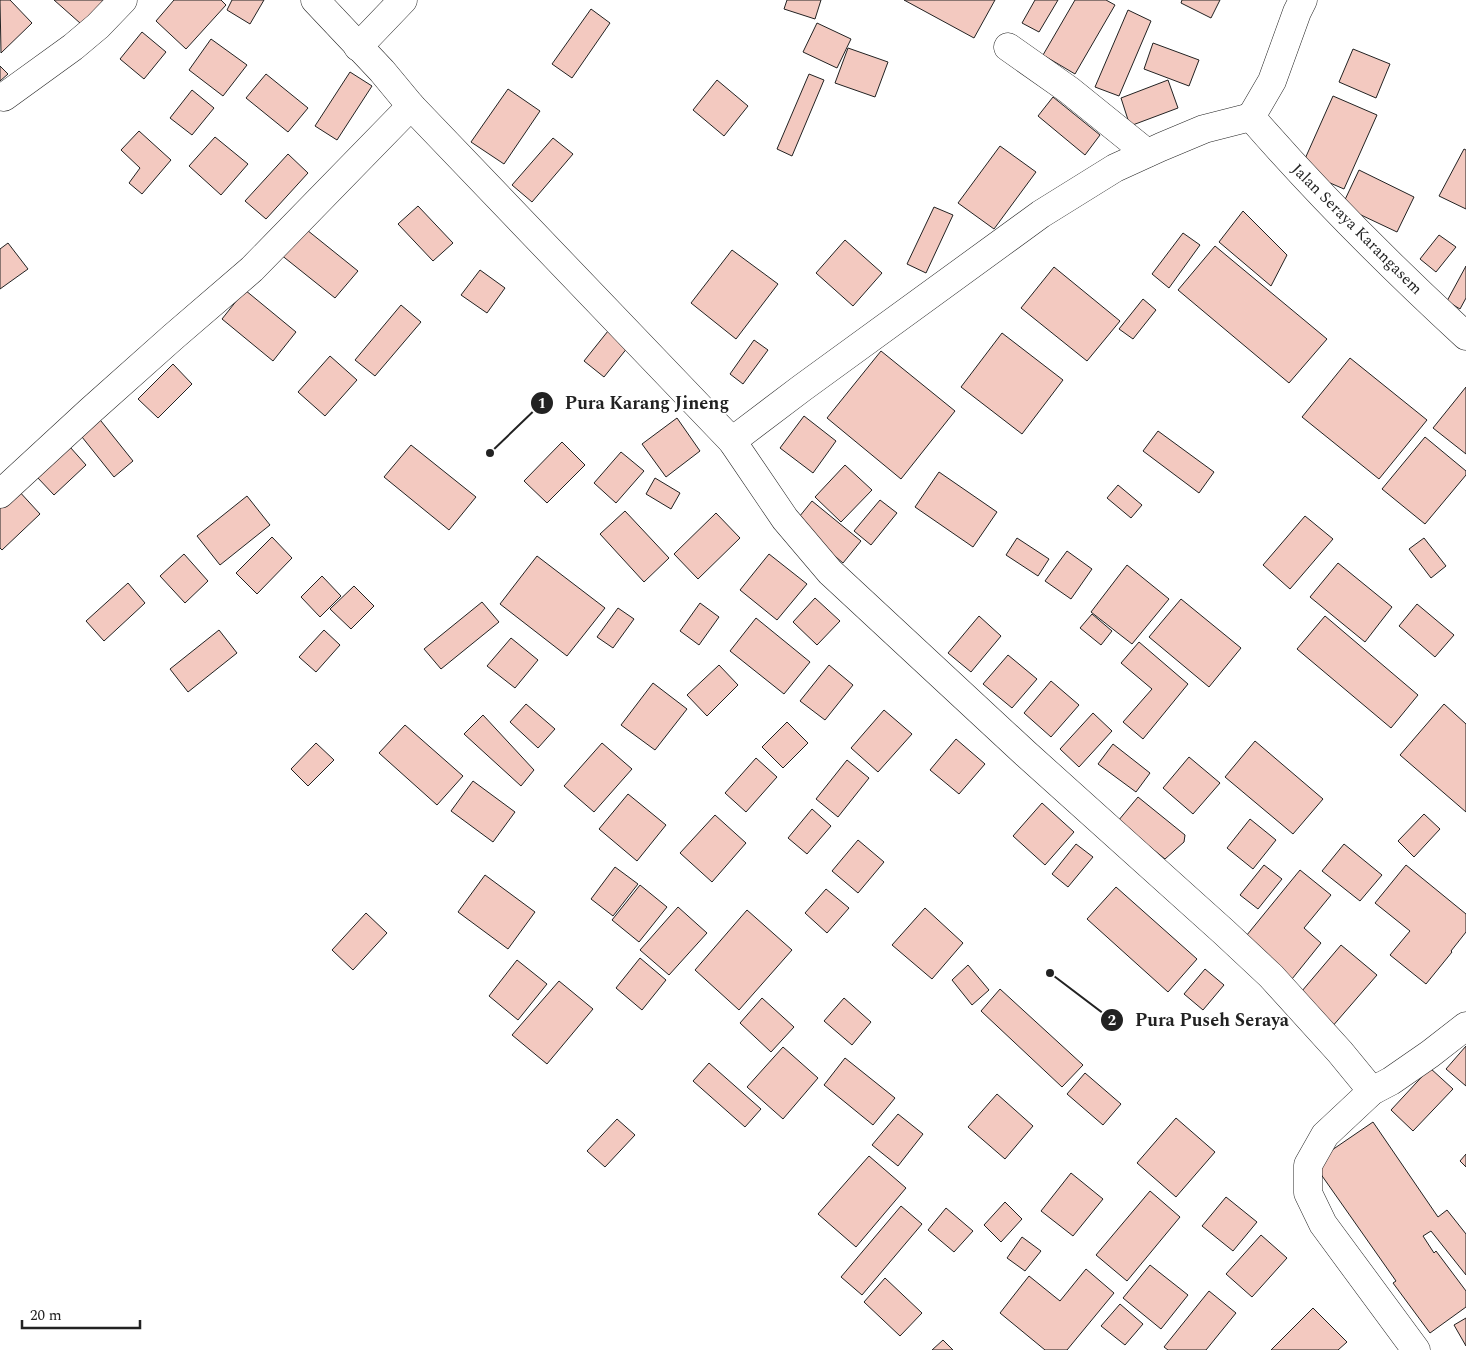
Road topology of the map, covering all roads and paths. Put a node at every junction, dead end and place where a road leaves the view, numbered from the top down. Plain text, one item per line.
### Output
1 (123, 0) edge
2 (315, 0) edge
3 (402, 0) edge
4 (1303, 0) edge
5 (1008, 47) dead end
6 (358, 48) junction
7 (4, 97) dead end
8 (411, 106) junction
9 (1251, 117) junction
10 (1147, 153) junction
11 (1466, 336) edge
12 (732, 441) junction
13 (0, 494) edge
14 (1466, 1026) edge
15 (1372, 1091) junction
16 (1416, 1350) edge

1 - 7 street
2 - 6 street
3 - 6 street
4 - 9 street
5 - 10 street
6 - 8 street
8 - 12 street
8 - 13 street
9 - 10 street
9 - 11 street, Jalan Seraya Karangasem
10 - 12 street
12 - 15 street
14 - 15 street
15 - 16 street

